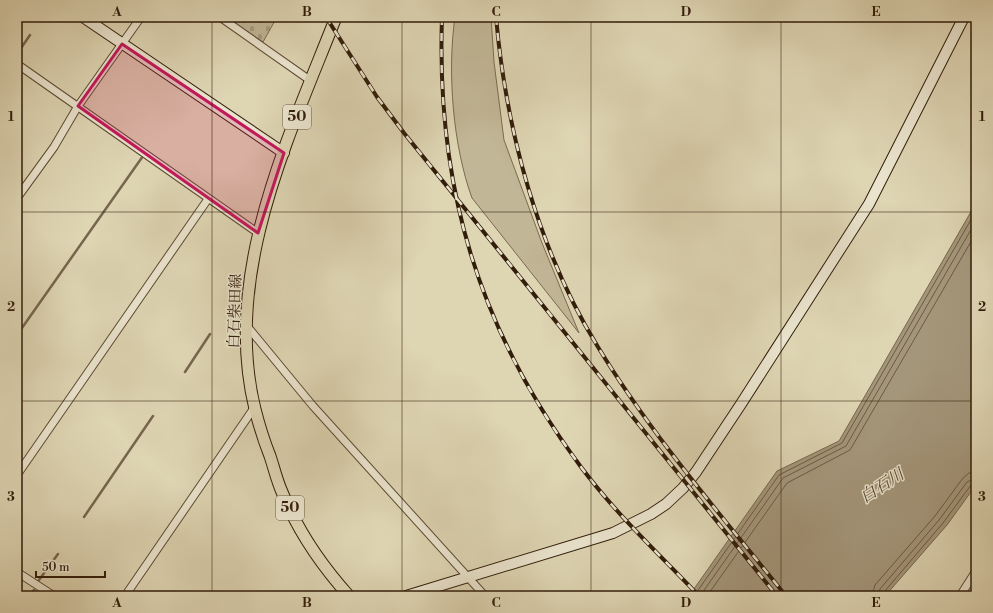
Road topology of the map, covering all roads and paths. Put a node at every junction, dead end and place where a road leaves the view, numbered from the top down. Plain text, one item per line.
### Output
1 (83, 17) edge
2 (142, 17) edge
3 (220, 17) edge
4 (336, 17) edge
5 (964, 17) edge
6 (122, 44) junction
7 (17, 64) edge
8 (311, 81) junction
9 (78, 106) junction
10 (284, 153) junction
11 (17, 198) edge
12 (208, 199) junction
13 (258, 233) junction
14 (246, 325) junction
15 (254, 408) junction
16 (17, 475) edge
17 (976, 571) edge
18 (17, 572) edge
19 (467, 576) junction
20 (54, 596) edge
21 (125, 596) edge
22 (349, 596) edge
23 (406, 596) edge
24 (485, 596) edge
25 (960, 596) edge

1 - 6 street
2 - 6 street
3 - 8 street
4 - 8 main road, 白石柴田線 / 50
5 - 19 street
6 - 9 street
6 - 10 street
7 - 9 street
8 - 10 main road, 白石柴田線 / 50
9 - 11 street
9 - 12 street
10 - 13 main road, 白石柴田線 / 50
12 - 13 street
12 - 16 street
13 - 14 main road, 白石柴田線 / 50
14 - 15 main road, 白石柴田線 / 50
14 - 19 street
15 - 21 street
15 - 22 main road, 白石柴田線 / 50
17 - 25 street
18 - 20 street
19 - 23 street
19 - 24 street

